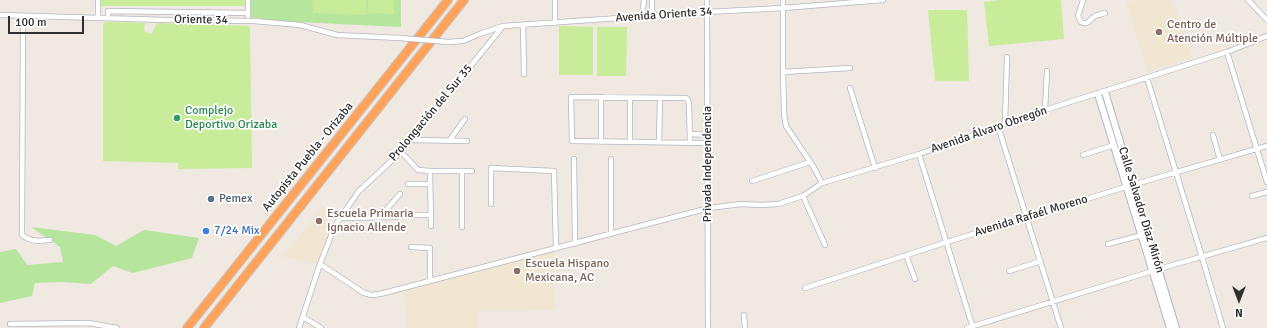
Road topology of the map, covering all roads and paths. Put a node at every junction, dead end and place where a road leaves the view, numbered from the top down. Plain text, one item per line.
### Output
1 (98, 0) edge
2 (248, 0) edge
3 (448, 0) edge
4 (464, 0) edge
5 (554, 0) edge
6 (644, 0) edge
7 (652, 0) edge
8 (707, 0) edge
9 (783, 0) edge
10 (883, 0) edge
11 (1083, 0) edge
12 (1248, 0) edge
13 (783, 8) junction
14 (168, 12) junction
15 (182, 12) junction
16 (707, 12) junction
17 (218, 13) junction
18 (248, 13) junction
19 (1105, 13) dead end
20 (0, 15) edge
21 (22, 16) junction
22 (642, 16) junction
23 (652, 16) junction
24 (98, 18) junction
25 (108, 18) junction
26 (167, 20) junction
27 (182, 20) junction
28 (217, 20) junction
29 (1267, 20) edge
30 (248, 21) junction
31 (555, 23) junction
32 (523, 25) junction
33 (503, 26) junction
34 (1267, 36) edge
35 (400, 38) joint
36 (1227, 52) junction
37 (1007, 57) dead end
38 (850, 68) dead end
39 (1047, 71) dead end
40 (783, 72) junction
41 (524, 74) dead end
42 (1147, 78) junction
43 (850, 88) dead end
44 (1105, 92) junction
45 (1098, 94) junction
46 (601, 97) junction
47 (630, 98) junction
48 (660, 98) junction
49 (1045, 110) junction
50 (465, 119) dead end
51 (1005, 124) junction
52 (998, 126) junction
53 (691, 134) junction
54 (708, 135) junction
55 (1213, 135) dead end
56 (412, 140) junction
57 (449, 141) junction
58 (467, 141) dead end
59 (601, 142) junction
60 (630, 142) junction
61 (659, 142) junction
62 (690, 142) junction
63 (708, 142) junction
64 (1114, 145) junction
65 (1267, 146) edge
66 (1258, 149) junction
67 (401, 152) junction
68 (919, 154) junction
69 (1083, 155) dead end
70 (574, 159) dead end
71 (611, 159) dead end
72 (1220, 160) junction
73 (810, 162) junction
74 (875, 168) junction
75 (430, 171) junction
76 (462, 171) junction
77 (472, 171) dead end
78 (1176, 172) junction
79 (752, 181) dead end
80 (1267, 182) edge
81 (408, 184) dead end
82 (430, 184) junction
83 (822, 184) junction
84 (1130, 186) junction
85 (1267, 192) edge
86 (400, 194) dead end
87 (802, 196) junction
88 (1252, 196) dead end
89 (491, 204) dead end
90 (709, 208) junction
91 (411, 215) dead end
92 (431, 215) junction
93 (396, 217) dead end
94 (1027, 217) junction
95 (340, 218) junction
96 (379, 218) junction
97 (431, 226) dead end
98 (462, 227) dead end
99 (611, 234) junction
100 (1142, 235) junction
101 (1267, 238) edge
102 (50, 240) dead end
103 (947, 242) junction
104 (575, 244) junction
105 (1108, 244) dead end
106 (825, 245) dead end
107 (411, 247) dead end
108 (556, 248) junction
109 (906, 255) junction
110 (1202, 257) junction
111 (1041, 261) junction
112 (320, 264) junction
113 (1156, 270) junction
114 (1009, 271) dead end
115 (915, 279) dead end
116 (430, 280) junction
117 (805, 288) dead end
118 (1053, 302) junction
119 (744, 315) dead end
120 (303, 317) junction
121 (10, 324) dead end
122 (973, 327) edge
123 (117, 328) edge
124 (187, 328) edge
125 (204, 328) edge
126 (299, 328) edge
127 (321, 328) edge
128 (708, 328) edge
129 (745, 328) edge
130 (967, 328) edge
131 (1061, 328) edge
132 (1170, 328) edge
133 (1176, 328) edge
134 (1223, 328) edge

1 - 24 street
2 - 18 street
3 - 124 highway, Autopista Puebla - Orizaba
4 - 125 highway, Autopista Puebla - Orizaba
5 - 31 street
6 - 22 street
7 - 23 street
8 - 16 street, Privada Independencia
9 - 13 street
10 - 13 street, Avenida Oriente 34
11 - 19 street
12 - 29 street
13 - 16 street, Avenida Oriente 34
13 - 40 street
14 - 15 street
14 - 25 street
14 - 26 street
15 - 17 street
15 - 27 street
16 - 23 street, Avenida Oriente 34
16 - 54 street, Privada Independencia
17 - 18 street
17 - 28 street
18 - 30 street
20 - 21 street, Oriente 34
21 - 24 street, Oriente 34
21 - 102 street
22 - 23 street, Avenida Oriente 34
22 - 31 street, Avenida Oriente 34
24 - 25 street, Oriente 34
25 - 26 street, Oriente 34
26 - 27 street, Oriente 34
27 - 28 street, Oriente 34
28 - 30 street, Oriente 34
30 - 35 street, Oriente 34
31 - 32 street, Avenida Oriente 34
32 - 33 street, Avenida Oriente 34
32 - 41 street
33 - 35 street, Avenida Oriente 34, bridge
33 - 56 street, Prolongación del Sur 35
34 - 36 street, Avenida Álvaro Obregón
36 - 42 street, Avenida Álvaro Obregón
36 - 66 street
37 - 51 street
38 - 40 street
39 - 49 street
40 - 73 street
42 - 44 street, Avenida Álvaro Obregón
42 - 78 street
43 - 74 street
44 - 45 street, Avenida Álvaro Obregón
44 - 84 street, Calle Salvador Díaz Mirón
45 - 49 street, Avenida Álvaro Obregón
45 - 64 street, Calle Salvador Díaz Mirón
46 - 47 street
46 - 59 street
46 - 59 street
47 - 48 street
47 - 60 street
48 - 53 street
48 - 61 street
49 - 51 street, Avenida Álvaro Obregón
50 - 57 street
51 - 52 street, Avenida Álvaro Obregón
52 - 68 street, Avenida Álvaro Obregón
52 - 94 street
53 - 54 street
53 - 62 street
54 - 63 street, Privada Independencia
55 - 72 street
56 - 57 street
56 - 67 street, Prolongación del Sur 35
57 - 58 street
59 - 60 street
60 - 61 street
61 - 62 street
62 - 63 street
63 - 90 street, Privada Independencia
64 - 69 street
64 - 84 street, Calle Salvador Díaz Mirón
65 - 66 street, Avenida Rafaél Moreno
66 - 72 street, Avenida Rafaél Moreno
66 - 80 street
67 - 75 street
67 - 95 street, Prolongación del Sur 35
68 - 74 street, Avenida Álvaro Obregón
68 - 103 street
70 - 104 street
71 - 99 street
72 - 78 street, Avenida Rafaél Moreno
73 - 79 street
73 - 83 street
74 - 83 street, Avenida Álvaro Obregón
75 - 76 street
75 - 82 street
76 - 77 street
76 - 98 street
78 - 84 street, Avenida Rafaél Moreno
78 - 110 street
81 - 82 street
82 - 92 street
83 - 87 street, Avenida Álvaro Obregón
84 - 94 street, Avenida Rafaél Moreno
84 - 100 street, Calle Salvador Díaz Mirón
84 - 113 street, Calle Salvador Díaz Mirón
85 - 88 street
86 - 96 street
87 - 90 street, Avenida Álvaro Obregón
87 - 106 street
89 - 108 street
90 - 99 street, Avenida Álvaro Obregón
90 - 128 street, Privada Independencia
91 - 92 street
92 - 97 street
93 - 96 street
94 - 103 street, Avenida Rafaél Moreno
94 - 111 street
95 - 96 street
95 - 112 street, Prolongación del Sur 35
99 - 104 street, Avenida Álvaro Obregón
100 - 105 street
100 - 113 street, Calle Salvador Díaz Mirón
101 - 110 street
103 - 109 street, Avenida Rafaél Moreno
103 - 122 street
104 - 108 street, Avenida Álvaro Obregón
107 - 116 street
108 - 116 street, Avenida Álvaro Obregón
109 - 115 street
109 - 117 street, Avenida Rafaél Moreno
110 - 113 street
110 - 134 street
111 - 114 street
111 - 118 street
112 - 116 street, Avenida Álvaro Obregón
112 - 120 street, Prolongación del Sur 35
113 - 118 street
113 - 132 street, Calle Salvador Díaz Mirón
113 - 133 street, Calle Salvador Díaz Mirón
118 - 122 street
118 - 131 street
119 - 129 street
120 - 126 street, Prolongación del Sur 35
120 - 127 street
121 - 123 street
122 - 130 street

